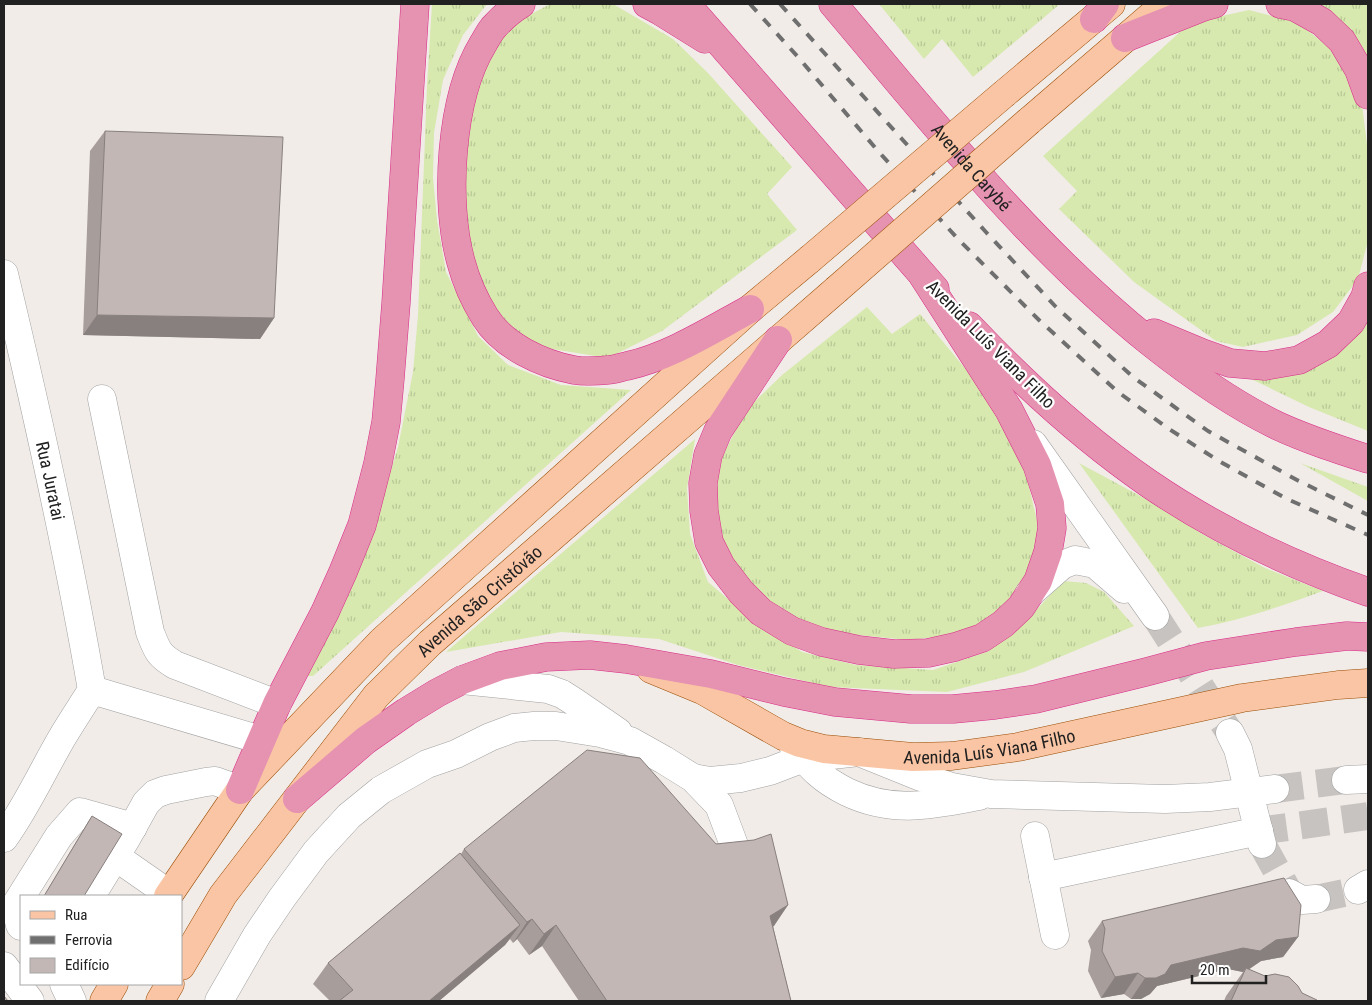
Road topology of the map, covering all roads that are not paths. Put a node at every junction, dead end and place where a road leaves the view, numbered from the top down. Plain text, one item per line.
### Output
1 (415, 4) edge
2 (521, 4) edge
3 (647, 4) edge
4 (686, 4) edge
5 (833, 4) edge
6 (841, 4) edge
7 (1166, 4) edge
8 (1214, 4) edge
9 (1280, 4) edge
10 (1104, 9) edge
11 (1125, 38) junction
12 (868, 45) junction
13 (733, 57) junction
14 (1368, 95) edge
15 (4, 274) edge
16 (923, 276) junction
17 (1368, 286) edge
18 (750, 309) junction
19 (1123, 320) junction
20 (778, 340) junction
21 (102, 399) dead end
22 (1009, 410) junction
23 (1368, 459) edge
24 (1368, 592) edge
25 (1029, 594) junction
26 (1368, 637) edge
27 (626, 659) junction
28 (462, 680) junction
29 (1368, 684) edge
30 (92, 690) junction
31 (277, 704) junction
32 (1230, 733) tunnel mouth
33 (783, 736) junction
34 (261, 740) junction
35 (630, 741) junction
36 (859, 752) junction
37 (804, 758) junction
38 (693, 778) junction
39 (240, 790) junction
40 (1262, 790) junction
41 (991, 794) junction
42 (297, 799) junction
43 (133, 827) junction
44 (1035, 836) dead end
45 (4, 838) edge
46 (116, 856) junction
47 (1043, 876) junction
48 (1290, 893) edge
49 (22, 895) edge
50 (92, 895) edge
51 (168, 895) edge
52 (20, 898) edge
53 (750, 898) edge
54 (1316, 899) tunnel mouth
55 (20, 925) edge
56 (1055, 935) dead end
57 (182, 964) edge
58 (4, 966) edge
59 (64, 985) edge
60 (113, 985) edge
61 (169, 985) edge
62 (30, 1001) edge
63 (72, 1001) edge
64 (104, 1001) edge
65 (160, 1001) edge
66 (219, 1001) edge

1 - 31 highway
2 - 18 highway
3 - 13 highway
4 - 13 highway
5 - 12 highway, Avenida Carybé
6 - 12 highway
7 - 11 main road, Avenida São Cristóvão
8 - 11 highway
9 - 14 highway
10 - 18 main road, Avenida São Cristóvão, bridge
11 - 20 main road, Avenida São Cristóvão, bridge
12 - 19 highway, Avenida Carybé
13 - 16 highway
15 - 30 street, Rua Juratai
16 - 22 highway
16 - 24 highway, Avenida Luís Viana Filho
17 - 19 highway
18 - 39 main road, Avenida São Cristóvão
19 - 23 highway
20 - 25 highway
20 - 42 main road, Avenida São Cristóvão
21 - 31 street
22 - 25 highway
22 - 25 street
26 - 27 highway
27 - 28 highway
27 - 33 main road, Avenida Luís Viana Filho
28 - 35 street
28 - 42 highway
29 - 36 main road, Avenida Luís Viana Filho
30 - 34 street
30 - 45 street
31 - 34 highway
32 - 40 street
33 - 36 main road, Avenida Luís Viana Filho
33 - 37 street
34 - 39 highway
35 - 38 street
35 - 66 street
36 - 37 street
36 - 41 street
37 - 38 street
37 - 41 street
38 - 53 street
39 - 43 street
39 - 51 main road, Avenida São Cristóvão
40 - 41 street
40 - 47 street
42 - 57 main road, Avenida São Cristóvão
43 - 46 street
43 - 49 street
44 - 47 street
46 - 50 street
46 - 51 street
47 - 56 street
48 - 54 street
52 - 55 street
58 - 62 street
59 - 63 street
60 - 64 main road
61 - 65 main road

